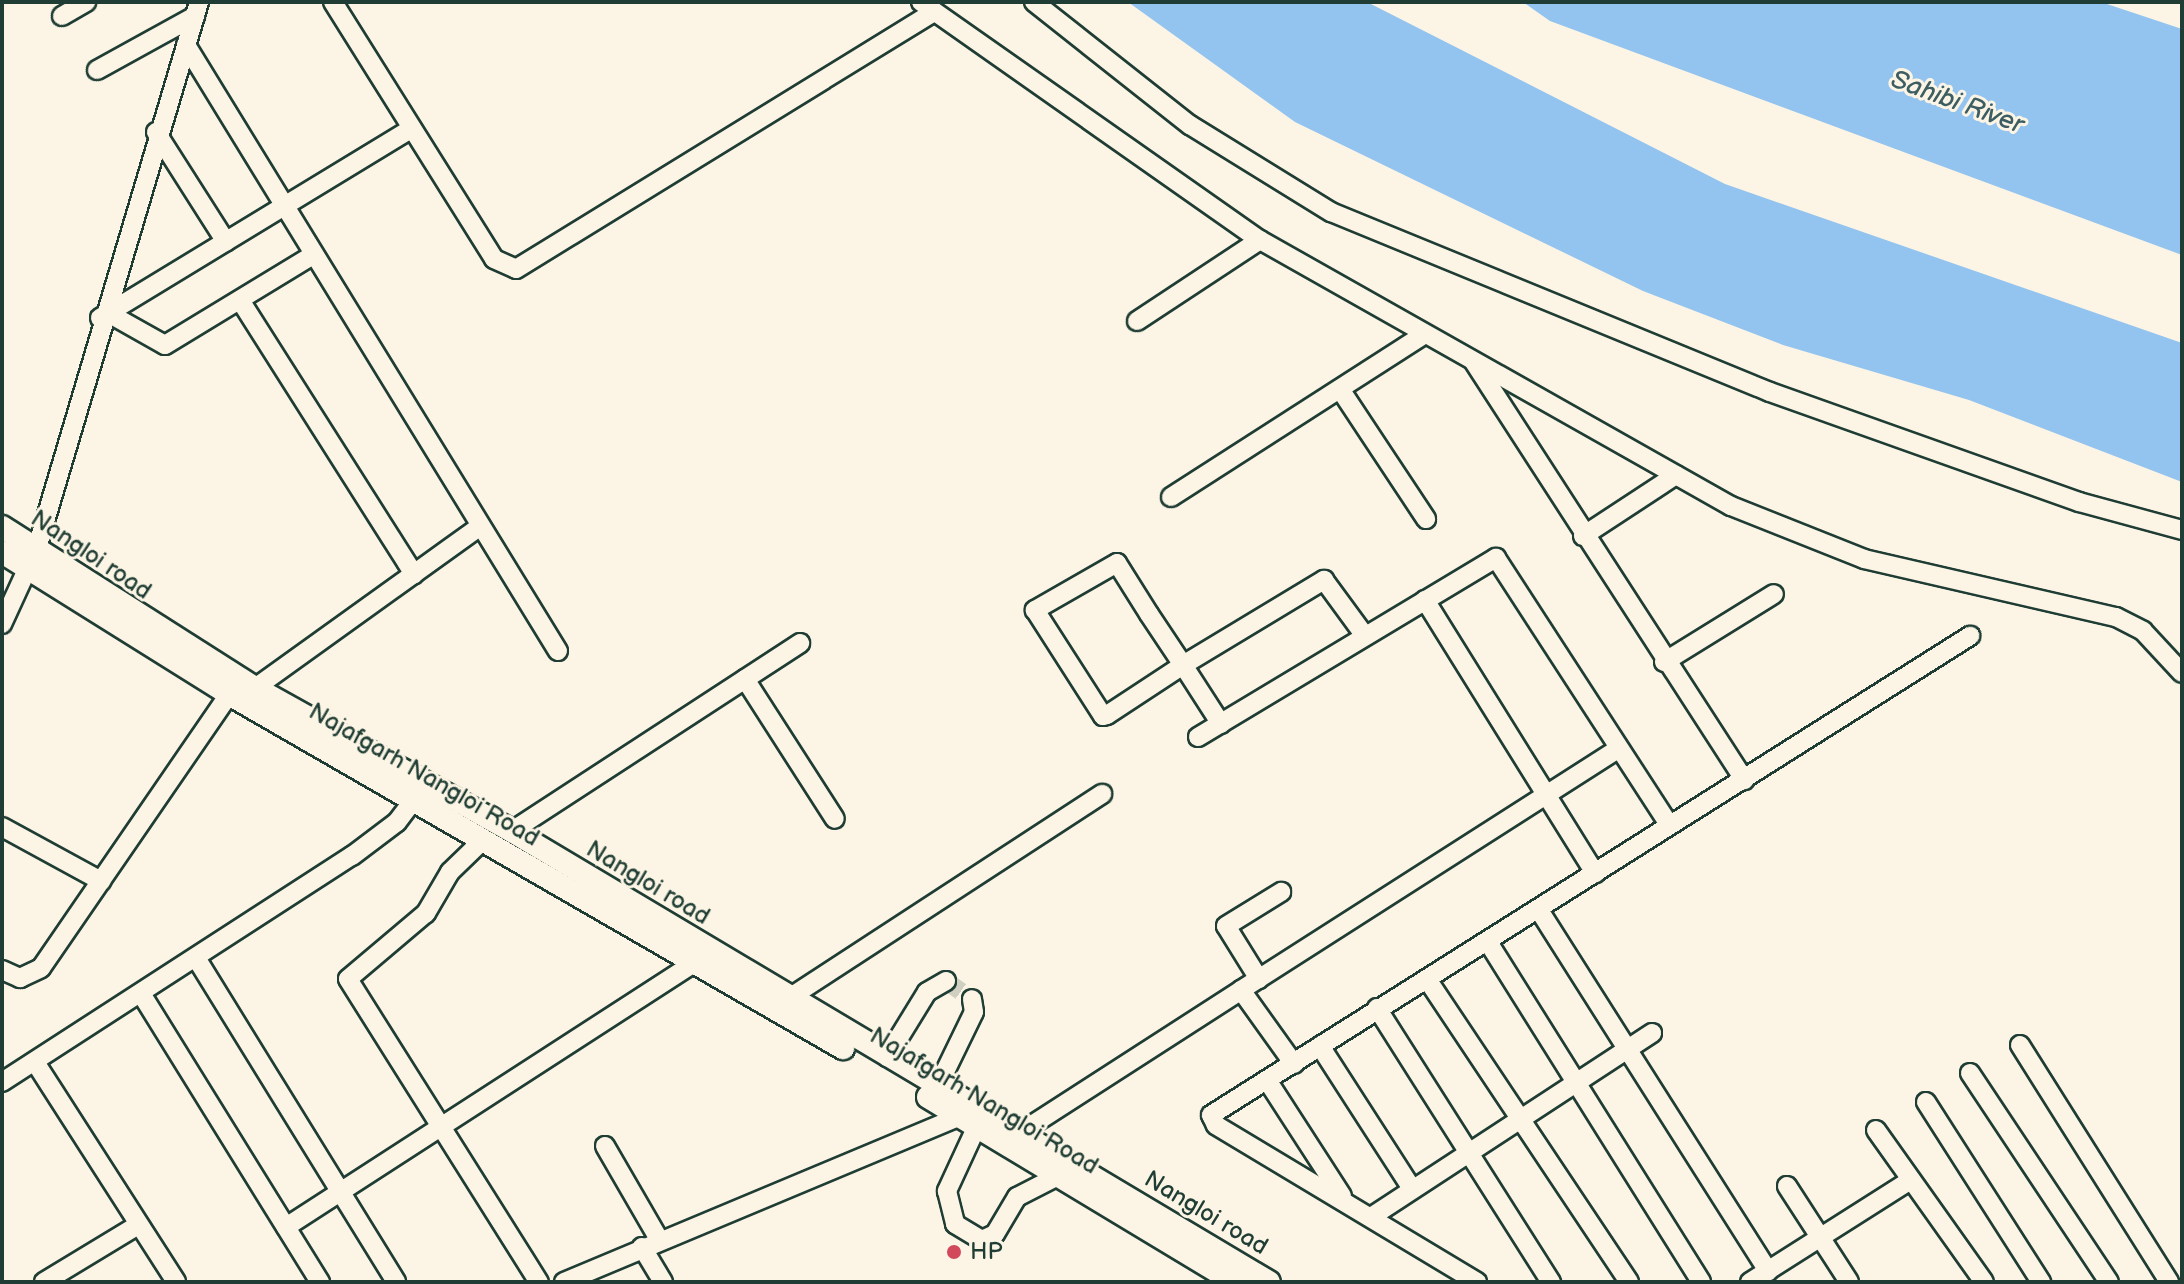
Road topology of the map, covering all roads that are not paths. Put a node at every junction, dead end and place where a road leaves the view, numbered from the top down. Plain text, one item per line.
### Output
1 (86, 2) edge
2 (333, 2) edge
3 (1034, 2) edge
4 (927, 7) edge
5 (197, 9) edge
6 (62, 16) dead end
7 (186, 45) junction
8 (97, 70) dead end
9 (411, 129) junction
10 (156, 132) junction
11 (283, 206) junction
12 (1260, 240) junction
13 (226, 242) junction
14 (313, 255) junction
15 (240, 300) junction
16 (104, 315) junction
17 (1137, 321) dead end
18 (1422, 336) junction
19 (1473, 360) junction
20 (1340, 389) junction
21 (1676, 475) junction
22 (1171, 497) dead end
23 (1426, 519) dead end
24 (2, 527) edge
25 (479, 527) junction
26 (2182, 530) edge
27 (1583, 536) junction
28 (37, 548) junction
29 (2, 552) edge
30 (29, 571) junction
31 (414, 574) junction
32 (1774, 594) dead end
33 (1425, 600) junction
34 (2, 624) edge
35 (1365, 636) junction
36 (1970, 636) dead end
37 (800, 643) dead end
38 (558, 651) dead end
39 (1664, 662) junction
40 (1183, 665) junction
41 (2182, 673) edge
42 (745, 679) junction
43 (255, 688) junction
44 (229, 694) junction
45 (1221, 724) junction
46 (1198, 737) dead end
47 (1617, 750) junction
48 (1744, 780) junction
49 (418, 793) junction
50 (1102, 794) dead end
51 (1549, 796) junction
52 (835, 819) dead end
53 (1668, 823) junction
54 (2, 827) edge
55 (512, 831) junction
56 (483, 840) junction
57 (1595, 873) junction
58 (101, 881) junction
59 (1281, 892) dead end
60 (1539, 910) junction
61 (1488, 942) junction
62 (198, 961) junction
63 (694, 963) junction
64 (2, 970) edge
65 (1259, 979) junction
66 (1427, 979) junction
67 (946, 981) dead end
68 (1241, 990) junction
69 (142, 995) junction
70 (789, 998) junction
71 (972, 999) dead end
72 (1377, 1008) junction
73 (1652, 1033) dead end
74 (2020, 1045) dead end
75 (1320, 1046) junction
76 (1625, 1049) junction
77 (887, 1057) junction
78 (35, 1062) junction
79 (1294, 1064) junction
80 (1970, 1073) dead end
81 (1267, 1080) junction
82 (2, 1082) edge
83 (1576, 1082) junction
84 (938, 1086) junction
85 (1926, 1102) dead end
86 (973, 1117) junction
87 (1520, 1119) junction
88 (444, 1125) junction
89 (1876, 1130) dead end
90 (1021, 1132) junction
91 (605, 1146) dead end
92 (1469, 1154) junction
93 (1058, 1176) junction
94 (1909, 1181) junction
95 (1787, 1186) dead end
96 (1412, 1189) junction
97 (340, 1194) junction
98 (1345, 1202) junction
99 (1371, 1217) junction
100 (138, 1225) junction
101 (286, 1227) junction
102 (1820, 1238) junction
103 (650, 1243) junction
104 (1768, 1271) junction
105 (174, 1281) edge
106 (44, 1282) edge
107 (320, 1282) edge
108 (396, 1282) edge
109 (539, 1282) edge
110 (564, 1282) edge
111 (663, 1282) edge
112 (1235, 1282) edge
113 (1269, 1282) edge
114 (1477, 1282) edge
115 (1551, 1282) edge
116 (1629, 1282) edge
117 (1701, 1282) edge
118 (1750, 1282) edge
119 (1848, 1282) edge
120 (1984, 1282) edge
121 (2041, 1282) edge
122 (2109, 1282) edge
123 (2169, 1282) edge

1 - 6 street
2 - 9 street
3 - 26 street
4 - 9 street
4 - 12 street
5 - 7 street
5 - 8 street
7 - 10 street
7 - 11 street
9 - 11 street
10 - 13 street
10 - 16 street
11 - 13 street
11 - 14 street
12 - 17 street
12 - 18 street
13 - 16 street
14 - 15 street
14 - 25 street
15 - 16 street
15 - 31 street
16 - 28 street
18 - 19 street
18 - 20 street
19 - 21 street
19 - 27 street
20 - 22 street
20 - 23 street
21 - 27 street
21 - 41 street
24 - 28 main road, Nangloi road
25 - 31 street
25 - 38 street
27 - 39 street
28 - 30 street
28 - 43 main road, Nangloi road
29 - 30 main road, Najafgarh Nangloi Road
30 - 34 street
30 - 44 main road, Najafgarh Nangloi Road
31 - 43 street
32 - 39 street
33 - 35 street
33 - 47 street
33 - 51 street
35 - 40 street
35 - 45 street
36 - 48 street
37 - 42 street
39 - 48 street
40 - 40 street
40 - 45 street
42 - 52 street
42 - 55 street
43 - 49 main road, Nangloi road
44 - 49 main road, Najafgarh Nangloi Road
44 - 58 street
45 - 46 street
47 - 51 street
47 - 53 street
48 - 53 street
49 - 55 main road, Nangloi road
49 - 56 main road, Najafgarh Nangloi Road
49 - 62 street
50 - 70 street
51 - 57 street
51 - 65 street
53 - 57 street
54 - 58 street
55 - 70 main road, Nangloi road
56 - 63 main road, Najafgarh Nangloi Road
56 - 88 street
57 - 60 street
58 - 64 street
59 - 65 street
60 - 61 street
60 - 76 street
61 - 66 street
61 - 83 street
62 - 69 street
62 - 97 street
63 - 86 main road, Najafgarh Nangloi Road
63 - 88 street
65 - 68 street
66 - 72 street
66 - 87 street
67 - 77 street
68 - 79 street
68 - 90 street
69 - 78 street
69 - 101 street
70 - 77 main road, Nangloi road
71 - 84 street
72 - 75 street
72 - 92 street
73 - 76 street
74 - 123 street
75 - 79 street
75 - 96 street
76 - 83 street
76 - 104 street
77 - 84 main road, Nangloi road
78 - 82 street
78 - 100 street
79 - 81 street
80 - 122 street
81 - 98 street
81 - 98 street
83 - 87 street
83 - 117 street
84 - 86 main road, Nangloi road
85 - 121 street
86 - 90 main road, Nangloi road
86 - 93 main road, Najafgarh Nangloi Road
86 - 93 street
86 - 103 street
87 - 92 street
87 - 116 street
88 - 97 street
88 - 109 street
89 - 94 street
90 - 113 main road, Nangloi road
91 - 103 street
92 - 96 street
92 - 115 street
93 - 112 main road, Najafgarh Nangloi Road
94 - 102 street
94 - 120 street
95 - 102 street
96 - 99 street
97 - 101 street
97 - 108 street
98 - 99 street
99 - 114 street
100 - 105 street
100 - 106 street
101 - 107 street
102 - 104 street
102 - 119 street
103 - 110 street
103 - 111 street
104 - 118 street

